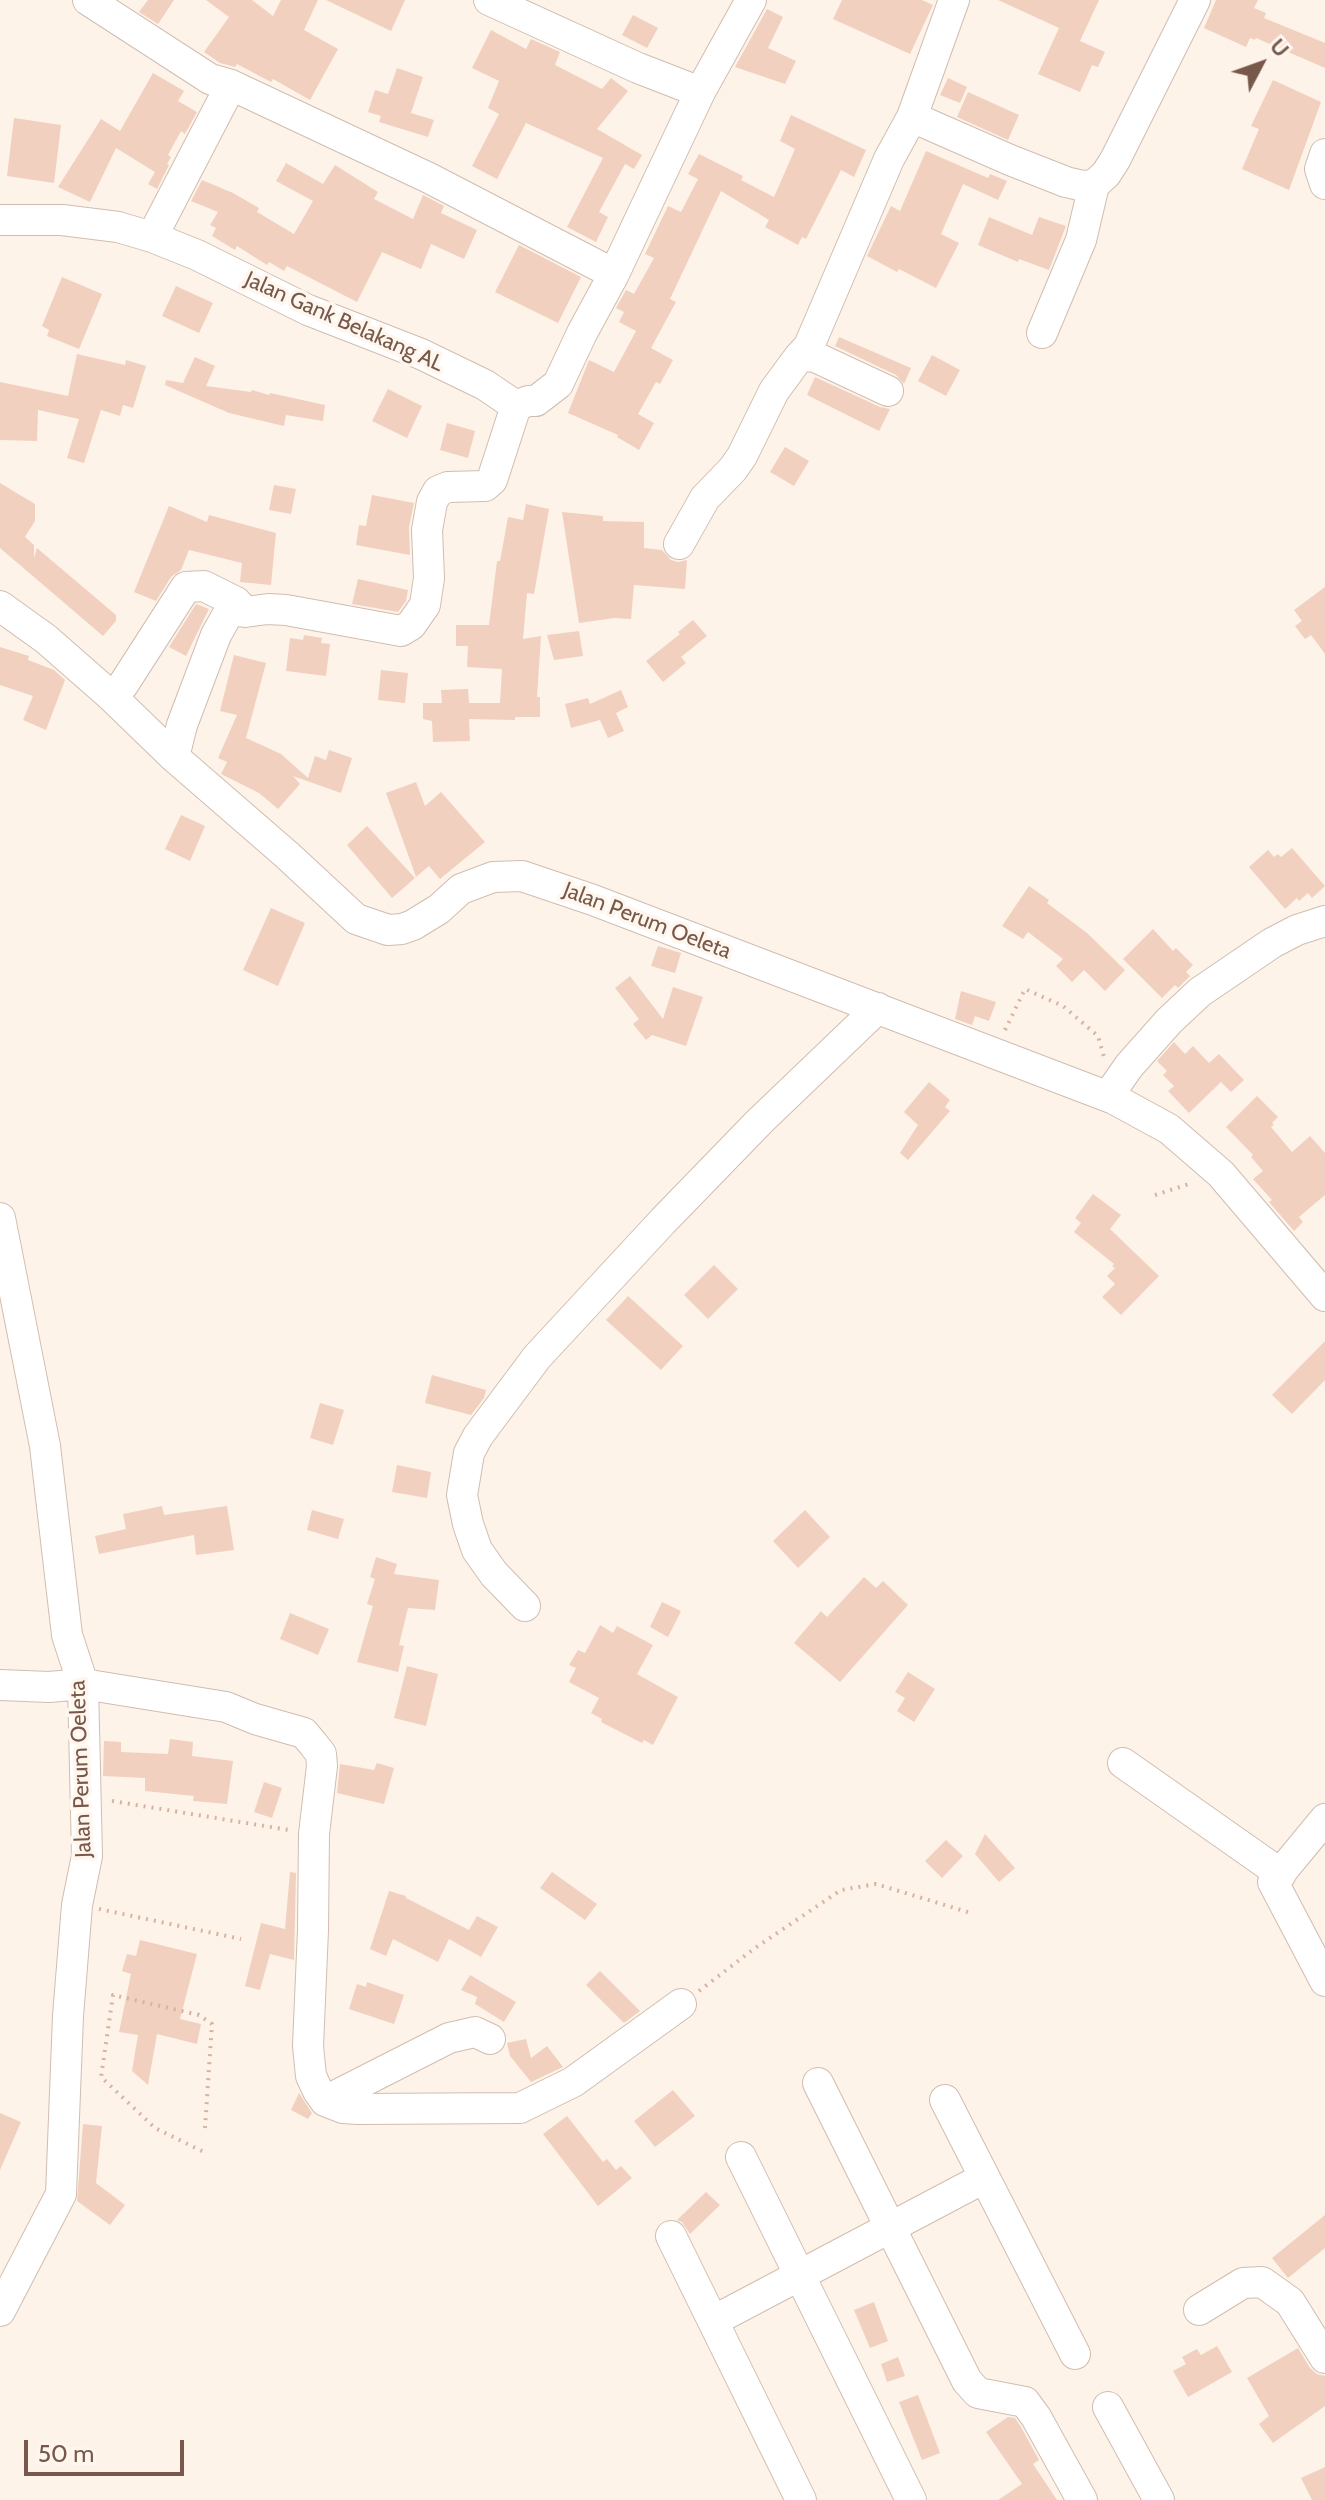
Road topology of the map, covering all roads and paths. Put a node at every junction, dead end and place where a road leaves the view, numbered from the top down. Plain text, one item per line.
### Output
1 (88, 0) edge
2 (489, 0) edge
3 (751, 0) edge
4 (954, 0) edge
5 (1195, 0) edge
6 (231, 85) junction
7 (700, 92) junction
8 (912, 117) junction
9 (1325, 154) edge
10 (1325, 184) edge
11 (1094, 185) junction
12 (0, 220) edge
13 (152, 237) junction
14 (614, 274) junction
15 (1042, 333) dead end
16 (799, 357) junction
17 (888, 391) dead end
18 (516, 406) junction
19 (679, 544) dead end
20 (0, 606) edge
21 (245, 612) junction
22 (111, 696) junction
23 (174, 757) junction
24 (1325, 921) edge
25 (878, 1008) junction
26 (996, 1055) junction
27 (1114, 1094) junction
28 (1221, 1174) junction
29 (1155, 1195) dead end
30 (0, 1218) edge
31 (1325, 1296) edge
32 (525, 1606) dead end
33 (83, 1684) junction
34 (0, 1685) edge
35 (1123, 1763) dead end
36 (86, 1797) junction
37 (1325, 1819) edge
38 (314, 1834) junction
39 (1281, 1874) junction
40 (77, 1905) junction
41 (971, 1913) dead end
42 (241, 1939) dead end
43 (1325, 1981) edge
44 (681, 2004) joint
45 (490, 2039) dead end
46 (818, 2083) dead end
47 (945, 2100) dead end
48 (325, 2101) junction
49 (205, 2128) dead end
50 (206, 2153) dead end
51 (741, 2157) dead end
52 (984, 2178) junction
53 (890, 2227) junction
54 (671, 2236) dead end
55 (799, 2275) junction
56 (1199, 2310) dead end
57 (0, 2311) edge
58 (713, 2321) junction
59 (1075, 2354) dead end
60 (1325, 2358) edge
61 (1108, 2407) dead end
62 (801, 2500) edge
63 (911, 2500) edge
64 (1082, 2500) edge
65 (1159, 2500) edge

1 - 6 street
2 - 7 street
3 - 7 street
4 - 8 street
5 - 11 street
6 - 13 street
6 - 14 street
7 - 14 street
8 - 11 street
8 - 16 street
9 - 10 street
11 - 15 street
12 - 13 street, Jalan Gank Belakang AL
13 - 18 street, Jalan Gank Belakang AL
14 - 18 street
16 - 17 street
16 - 19 street
18 - 21 street
20 - 22 street, Jalan Perum Oeleta
21 - 22 street
21 - 23 street
22 - 23 street, Jalan Perum Oeleta
23 - 25 street, Jalan Perum Oeleta
24 - 27 street
25 - 26 street, Jalan Perum Oeleta
25 - 32 street
26 - 27 street, Jalan Perum Oeleta
26 - 27 path
27 - 28 street, Jalan Perum Oeleta
28 - 29 path
28 - 31 street, Jalan Perum Oeleta
30 - 33 street, Jalan Perum Oeleta
33 - 34 street
33 - 36 street, Jalan Perum Oeleta
33 - 38 street
35 - 39 street
36 - 38 path
36 - 40 street, Jalan Perum Oeleta
37 - 39 street
38 - 48 street
39 - 43 street
40 - 42 path
40 - 57 street, Jalan Perum Oeleta
41 - 44 path
44 - 48 street
45 - 48 street
46 - 53 street
47 - 52 street
49 - 50 path
51 - 55 street
52 - 53 street
52 - 59 street
53 - 55 street
53 - 64 street
54 - 58 street
55 - 58 street
55 - 63 street
56 - 60 street
58 - 62 street
61 - 65 street

